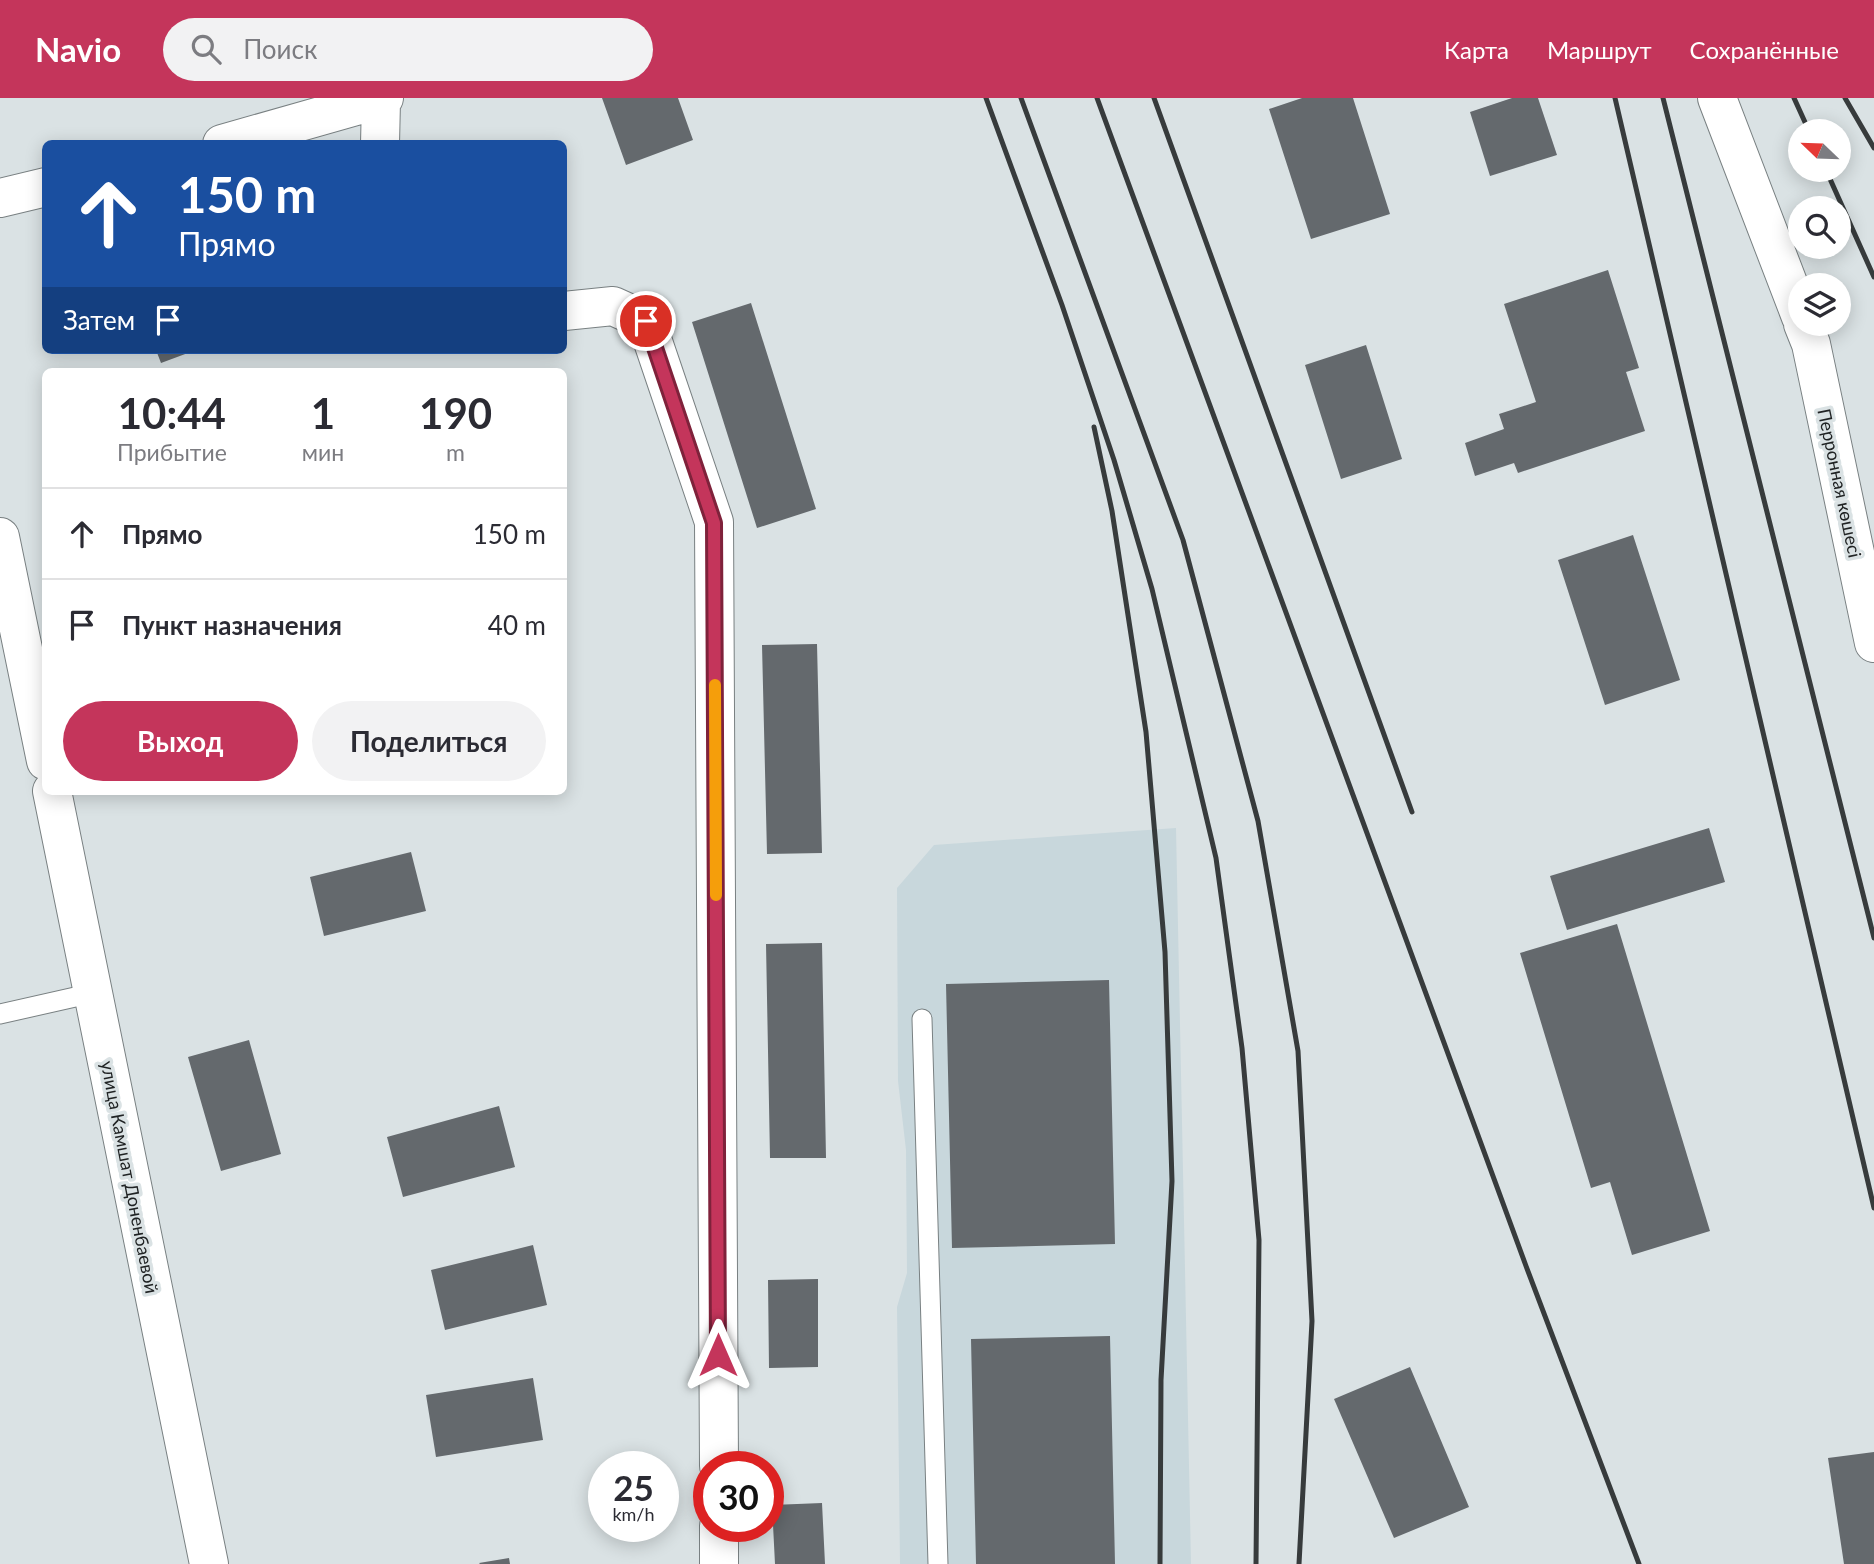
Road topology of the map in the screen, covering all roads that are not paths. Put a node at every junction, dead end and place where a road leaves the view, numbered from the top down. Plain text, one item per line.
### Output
1 (1717, 98) edge
2 (383, 99) edge
3 (236, 140) edge
4 (380, 140) edge
5 (42, 188) edge
6 (0, 198) edge
7 (1788, 283) edge
8 (567, 311) edge
9 (1808, 336) edge
10 (0, 537) edge
11 (1874, 643) edge
12 (42, 742) edge
13 (53, 795) edge
14 (93, 993) junction
15 (0, 1014) edge
16 (922, 1018) dead end
17 (719, 1451) edge
18 (719, 1542) edge
19 (209, 1564) edge
20 (719, 1564) edge
21 (938, 1564) edge

1 - 7 street
2 - 3 street
2 - 4 street
5 - 6 street
8 - 17 street
9 - 11 street, Перронная көшесі
10 - 12 street
13 - 14 street, улица Камшат Доненбаевой
14 - 15 lane
14 - 19 street, улица Камшат Доненбаевой
16 - 21 lane
18 - 20 street

